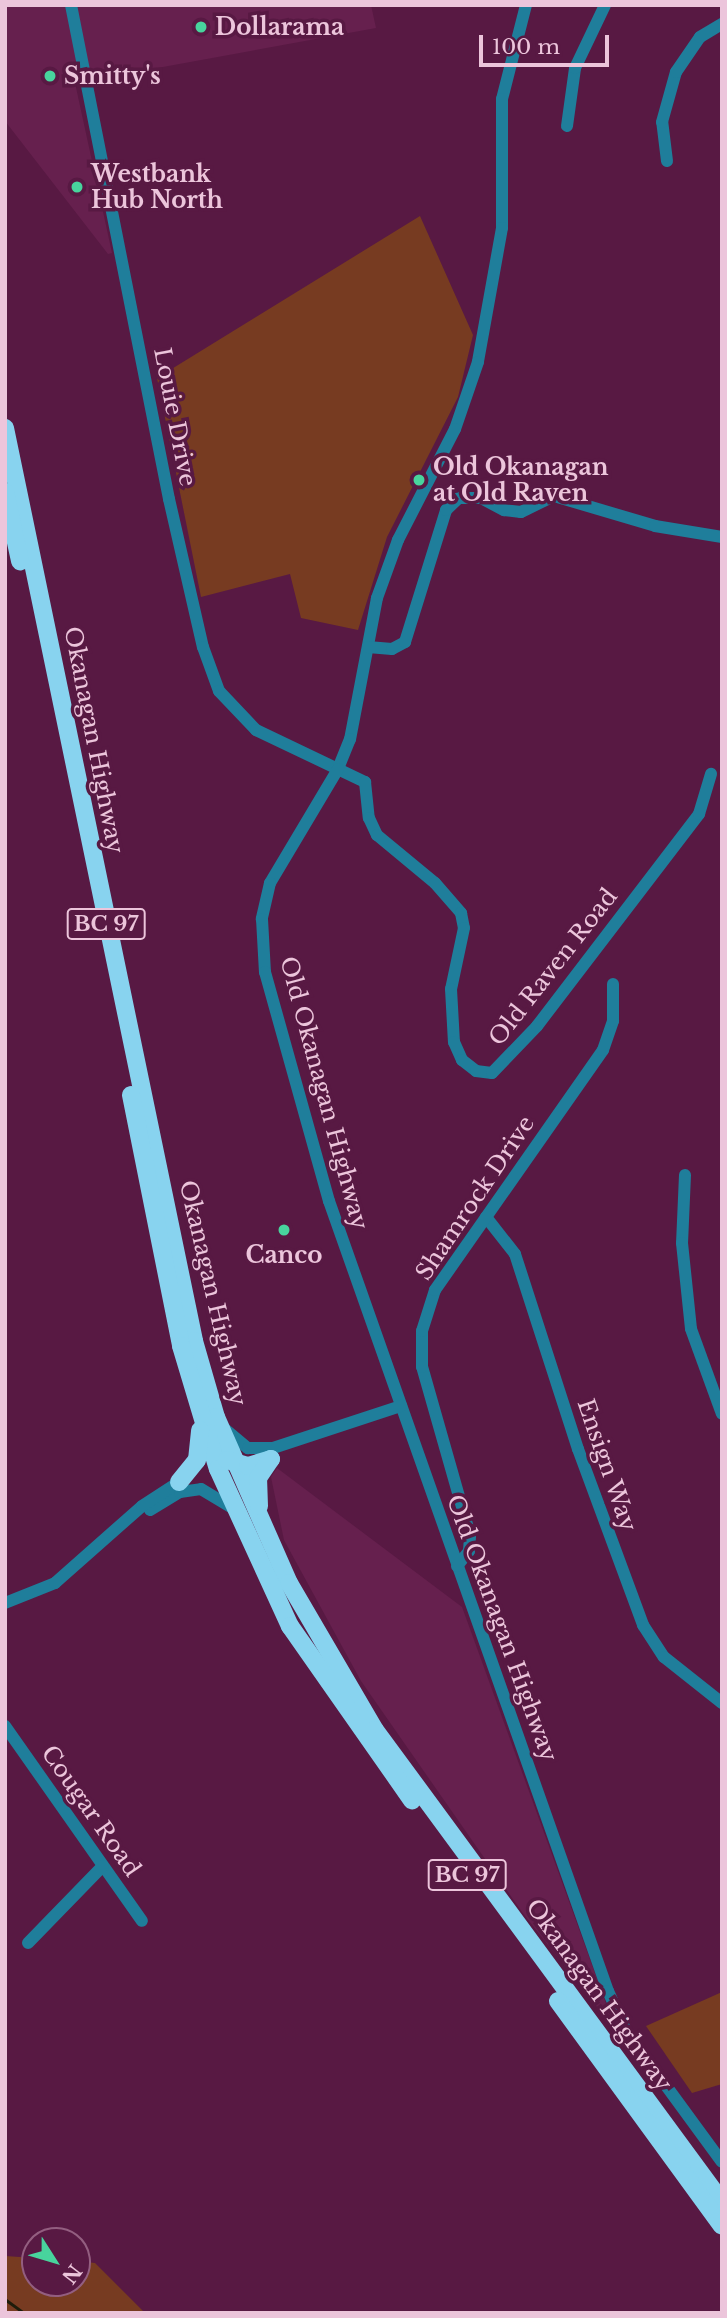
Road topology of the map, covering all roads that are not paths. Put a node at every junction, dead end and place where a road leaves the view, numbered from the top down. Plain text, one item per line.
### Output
1 (71, 5) edge
2 (526, 5) edge
3 (605, 5) edge
4 (722, 24) edge
5 (567, 126) dead end
6 (667, 161) dead end
7 (5, 428) edge
8 (5, 492) edge
9 (722, 537) edge
10 (368, 647) junction
11 (338, 769) junction
12 (711, 774) dead end
13 (613, 984) dead end
14 (685, 1175) dead end
15 (486, 1217) junction
16 (194, 1395) junction
17 (401, 1406) junction
18 (722, 1414) edge
19 (216, 1417) junction
20 (328, 1432) junction
21 (271, 1459) junction
22 (226, 1466) junction
23 (179, 1482) junction
24 (234, 1510) junction
25 (126, 1524) junction
26 (263, 1526) junction
27 (457, 1566) junction
28 (5, 1603) edge
29 (722, 1703) edge
30 (5, 1726) edge
31 (103, 1866) junction
32 (142, 1922) dead end
33 (28, 1944) dead end
34 (722, 2162) edge
35 (722, 2202) edge
36 (722, 2227) edge

1 - 11 street, Louie Drive
2 - 10 street, Old Okanagan Highway
3 - 5 street
4 - 6 street
7 - 19 highway, Okanagan Highway / BC 97
8 - 16 highway, Okanagan Highway / BC 97
9 - 10 street
10 - 11 street, Old Okanagan Highway
11 - 12 street, Old Raven Road
11 - 17 street, Old Okanagan Highway
13 - 15 street, Shamrock Drive
14 - 18 street
15 - 27 street, Shamrock Drive
15 - 29 street, Ensign Way
16 - 22 highway
16 - 23 highway, Okanagan Highway
17 - 20 street
17 - 27 street, Old Okanagan Highway
19 - 20 street
19 - 22 highway, Okanagan Highway / BC 97
20 - 21 street
21 - 22 highway
21 - 26 highway
22 - 23 highway
22 - 24 highway, Okanagan Highway / BC 97
22 - 26 highway, Okanagan Highway / BC 97
23 - 25 street
24 - 25 street
24 - 36 highway, Okanagan Highway / BC 97
25 - 28 street
26 - 35 highway, Okanagan Highway / BC 97
27 - 34 street, Old Okanagan Highway
30 - 31 street, Cougar Road
31 - 32 street, Cougar Road
31 - 33 street

